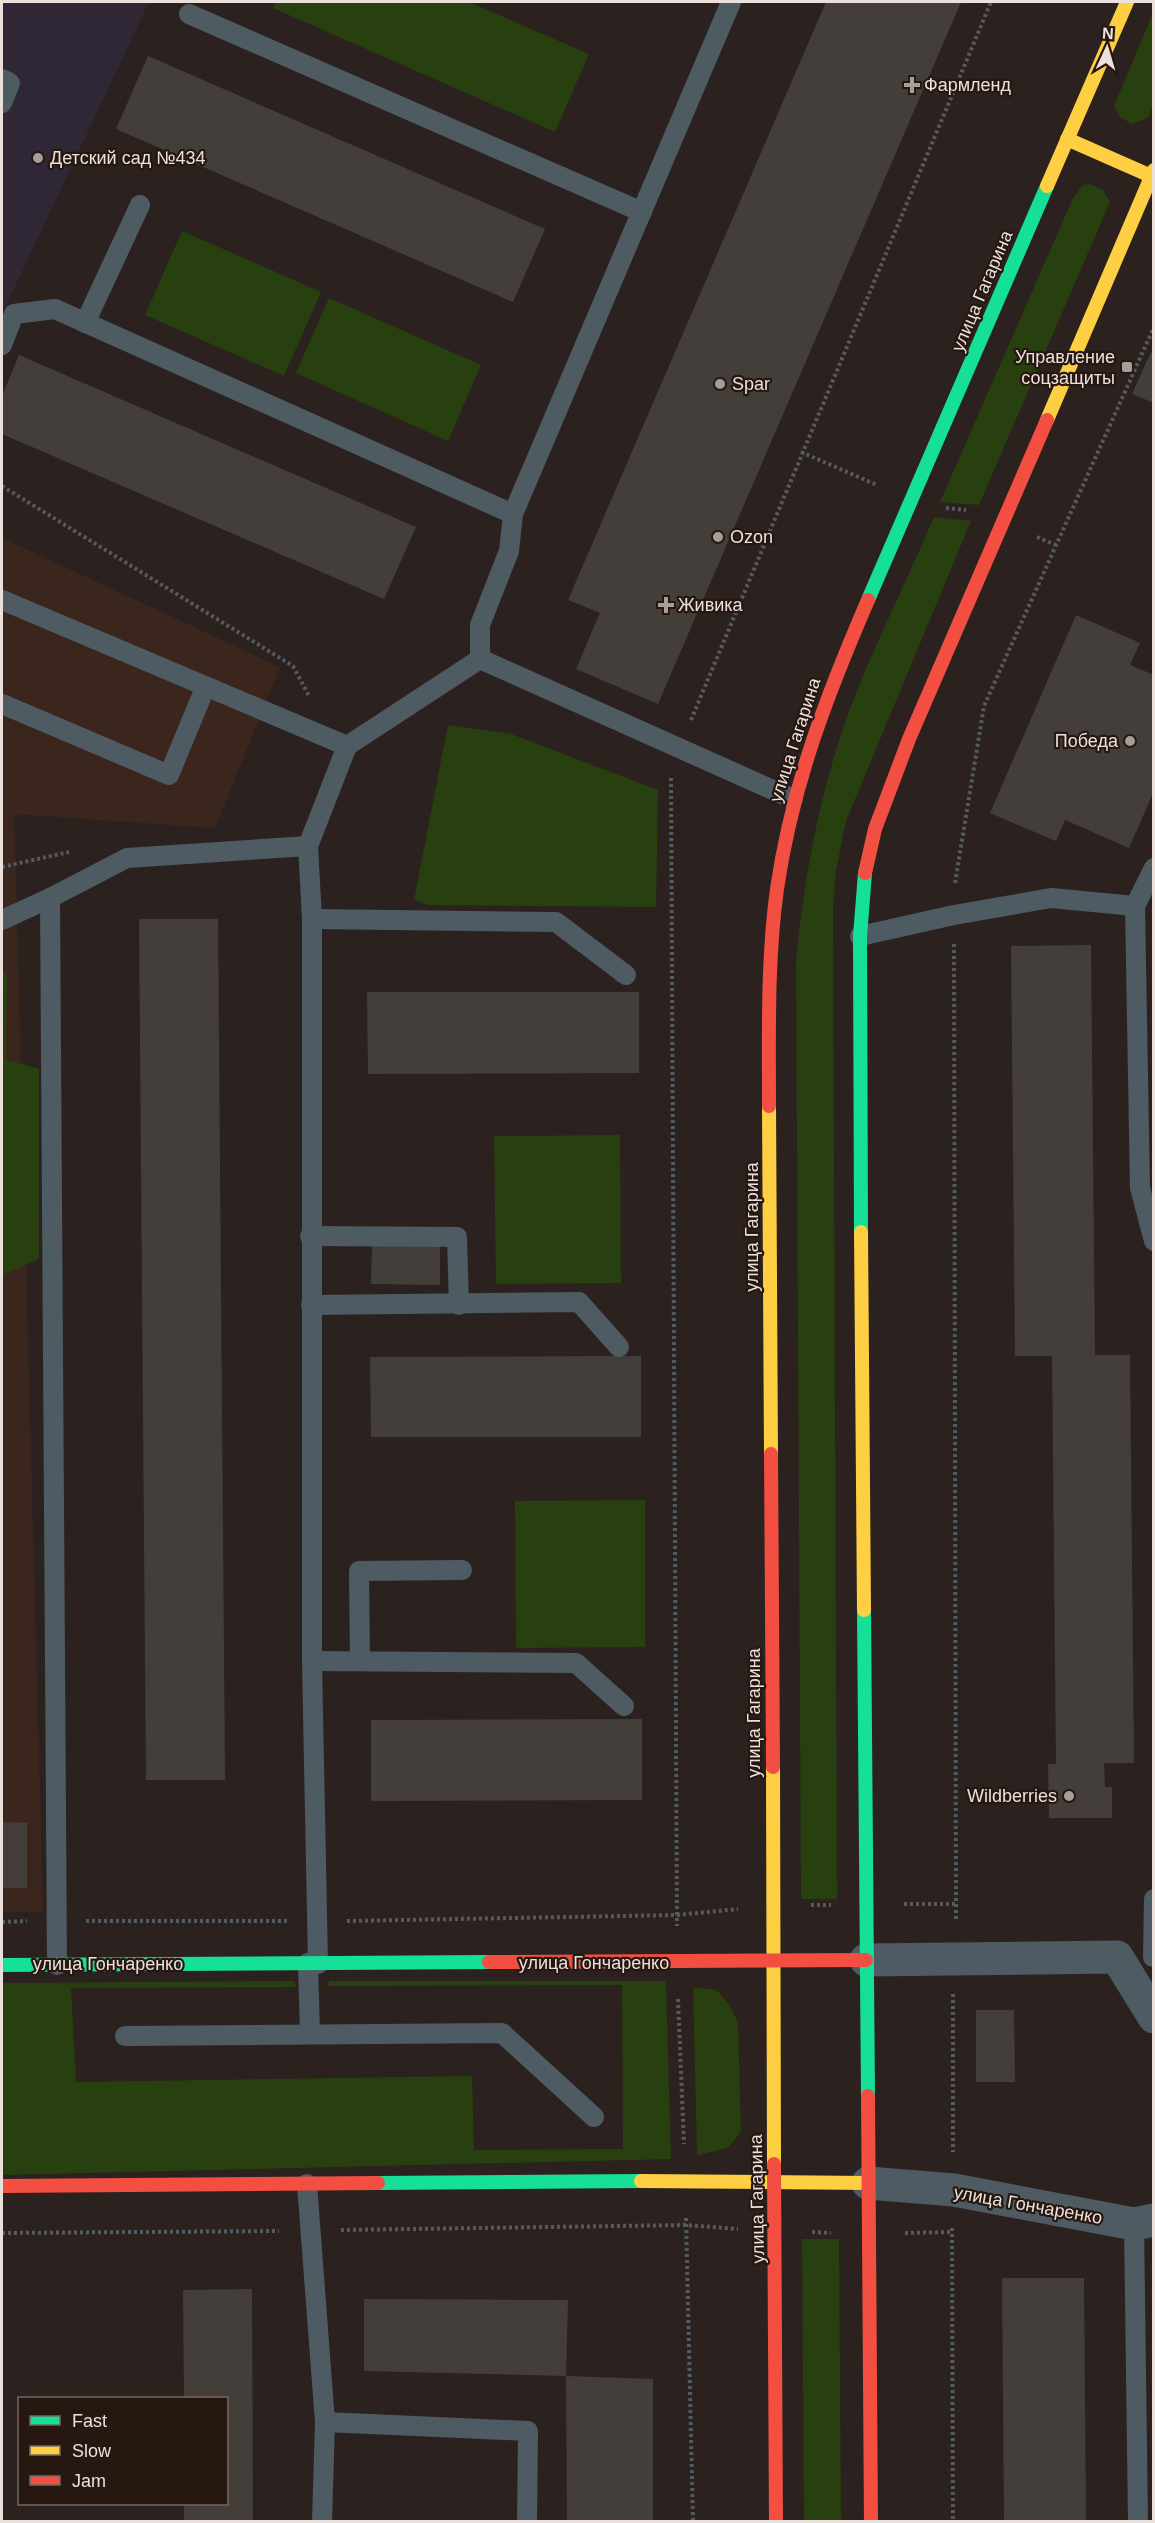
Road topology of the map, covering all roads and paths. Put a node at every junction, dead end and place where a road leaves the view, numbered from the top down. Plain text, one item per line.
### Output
1 (731, 2) edge
2 (992, 2) edge
3 (1127, 2) edge
4 (189, 14) dead end
5 (2, 79) edge
6 (2, 103) edge
7 (1067, 140) junction
8 (1152, 173) edge
9 (140, 205) dead end
10 (642, 212) junction
11 (85, 323) junction
12 (1154, 327) edge
13 (2, 345) edge
14 (2, 486) edge
15 (513, 514) junction
16 (2, 600) edge
17 (480, 659) junction
18 (205, 688) junction
19 (2, 704) edge
20 (340, 744) junction
21 (679, 750) junction
22 (793, 799) junction
23 (308, 846) junction
24 (1154, 868) edge
25 (50, 898) junction
26 (1136, 906) junction
27 (954, 915) junction
28 (312, 919) junction
29 (2, 920) edge
30 (860, 936) junction
31 (626, 975) dead end
32 (310, 1236) junction
33 (1154, 1241) edge
34 (311, 1305) junction
35 (459, 1305) junction
36 (619, 1347) dead end
37 (462, 1570) dead end
38 (312, 1661) junction
39 (360, 1661) junction
40 (624, 1706) dead end
41 (1154, 1899) edge
42 (957, 1904) junction
43 (773, 1905) junction
44 (865, 1905) junction
45 (677, 1915) junction
46 (1153, 1957) edge
47 (1117, 1958) junction
48 (953, 1959) junction
49 (866, 1960) junction
50 (773, 1961) junction
51 (677, 1963) junction
52 (313, 1964) junction
53 (2, 1965) edge
54 (57, 1965) junction
55 (1154, 2017) edge
56 (310, 2034) junction
57 (125, 2036) dead end
58 (594, 2117) dead end
59 (685, 2180) junction
60 (774, 2180) junction
61 (868, 2182) junction
62 (307, 2184) junction
63 (2, 2186) edge
64 (954, 2190) junction
65 (1144, 2222) edge
66 (686, 2225) junction
67 (775, 2232) junction
68 (952, 2232) junction
69 (869, 2233) junction
70 (1145, 2414) edge
71 (325, 2422) junction
72 (322, 2522) edge
73 (527, 2522) edge
74 (693, 2522) edge
75 (776, 2522) edge
76 (871, 2522) edge
77 (953, 2522) edge
78 (1138, 2522) edge

1 - 10 lane
2 - 21 path
3 - 7 main road, улица Гагарина
4 - 10 lane
5 - 6 lane
7 - 8 main road
7 - 22 main road, улица Гагарина
8 - 30 main road
9 - 11 lane
10 - 15 lane
11 - 13 lane
11 - 15 lane
12 - 27 path
14 - 20 path
15 - 17 lane
16 - 18 lane
17 - 20 lane
17 - 21 lane
18 - 19 lane
18 - 20 lane
20 - 23 lane
21 - 22 lane
21 - 45 path
22 - 43 main road, улица Гагарина
23 - 25 lane
23 - 28 lane
24 - 26 lane
25 - 29 lane
25 - 54 lane
26 - 27 lane
26 - 33 lane
27 - 30 lane
27 - 42 path
28 - 31 lane
28 - 32 lane
30 - 44 main road
32 - 34 lane
32 - 35 lane
34 - 35 lane
34 - 38 lane
35 - 36 lane
37 - 39 lane
38 - 39 lane
38 - 52 lane
39 - 40 lane
41 - 46 lane
42 - 44 path
42 - 48 path
43 - 44 path
43 - 45 path
43 - 50 main road, улица Гагарина
44 - 49 main road
45 - 51 path
46 - 47 lane
47 - 48 street, улица Гончаренко
47 - 55 street
48 - 49 street, улица Гончаренко
48 - 64 path
49 - 50 main road, улица Гончаренко
49 - 61 main road
50 - 51 main road, улица Гончаренко
50 - 60 main road, улица Гагарина
51 - 52 main road, улица Гончаренко
51 - 59 path
52 - 54 main road, улица Гончаренко
52 - 56 lane
53 - 54 main road, улица Гончаренко
56 - 57 lane
56 - 58 lane
59 - 60 main road, улица Гончаренко
59 - 62 main road, улица Гончаренко
59 - 66 path
60 - 61 main road, улица Гончаренко
60 - 67 main road, улица Гагарина
61 - 64 street, улица Гончаренко
61 - 69 main road
62 - 63 main road, улица Гончаренко
62 - 71 lane
64 - 65 street, улица Гончаренко
64 - 68 path
65 - 70 lane
66 - 67 path
66 - 74 path
67 - 69 path
67 - 75 main road, улица Гагарина
68 - 69 path
68 - 77 path
69 - 76 main road
70 - 78 lane
71 - 72 lane
71 - 73 lane

